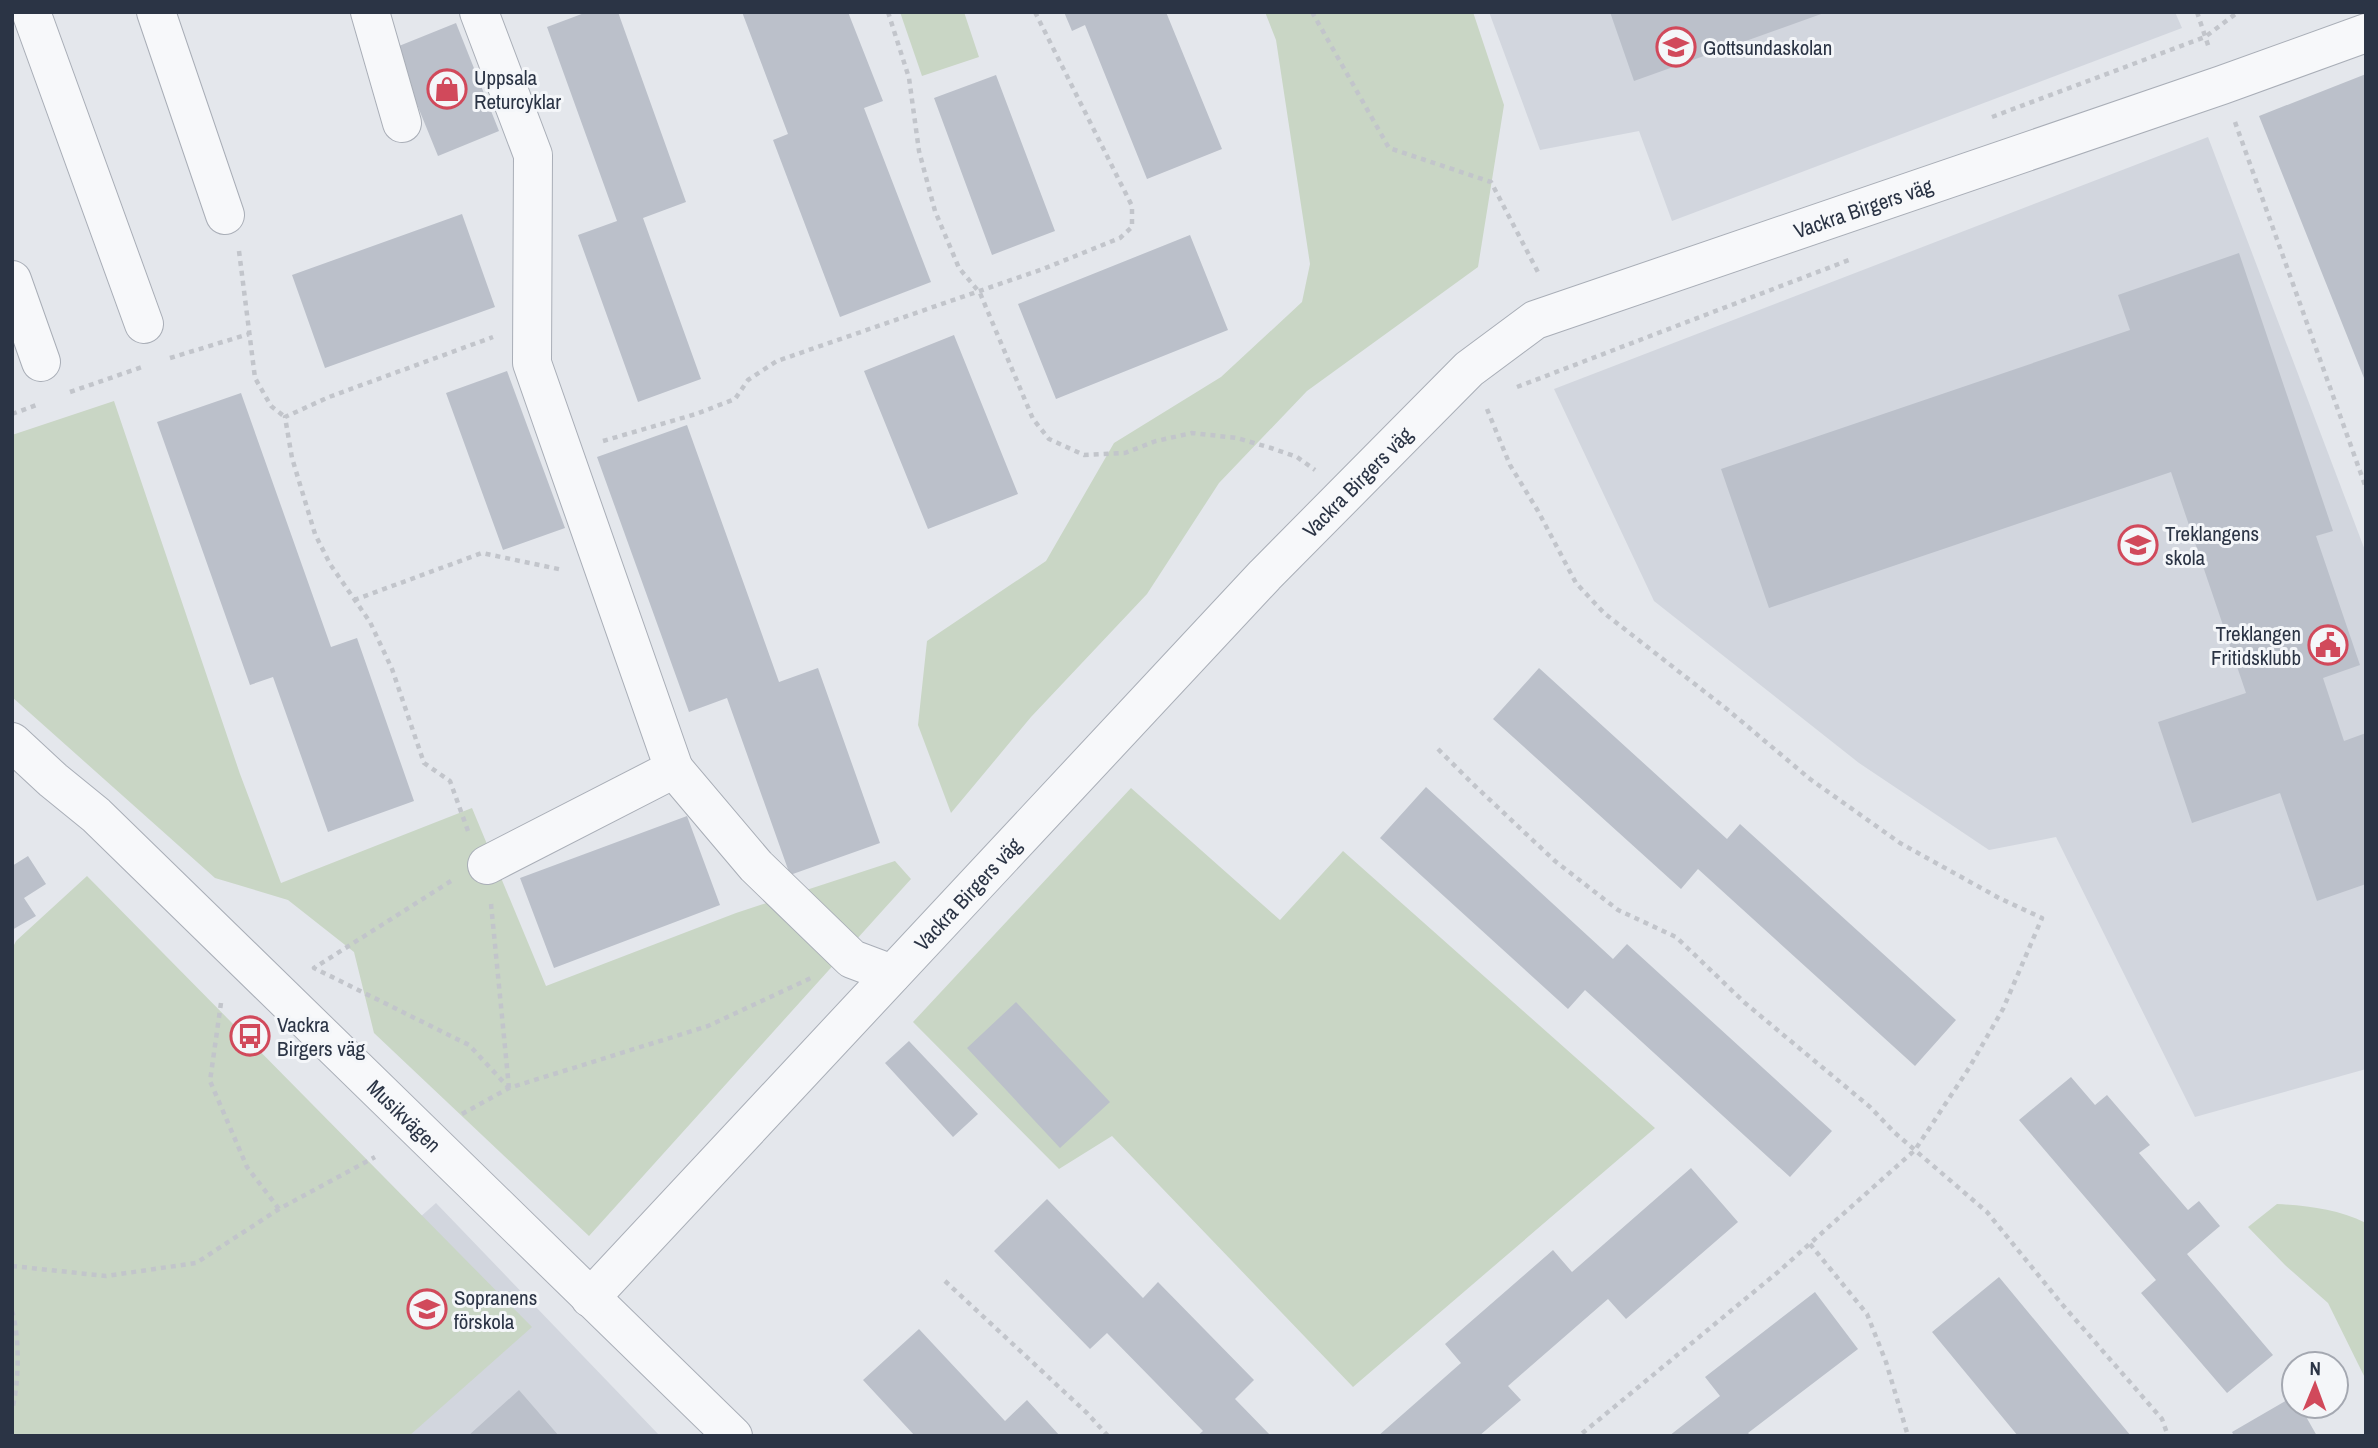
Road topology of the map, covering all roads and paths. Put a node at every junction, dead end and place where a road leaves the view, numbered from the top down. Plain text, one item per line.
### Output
1 (156, 12) edge
2 (370, 12) edge
3 (479, 12) edge
4 (888, 12) edge
5 (1035, 12) edge
6 (1312, 12) edge
7 (2197, 12) edge
8 (30, 16) edge
9 (2366, 33) edge
10 (2222, 85) junction
11 (402, 123) dead end
12 (225, 215) joint
13 (1541, 277) dead end
14 (12, 280) edge
15 (980, 292) junction
16 (532, 323) junction
17 (144, 324) dead end
18 (249, 334) junction
19 (165, 359) dead end
20 (41, 362) dead end
21 (151, 364) dead end
22 (1469, 369) junction
23 (61, 395) dead end
24 (48, 400) dead end
25 (12, 414) edge
26 (285, 417) junction
27 (563, 453) junction
28 (1321, 474) dead end
29 (2366, 488) edge
30 (599, 554) junction
31 (354, 600) junction
32 (12, 742) edge
33 (1438, 749) dead end
34 (674, 769) junction
35 (487, 865) junction
36 (852, 959) junction
37 (892, 974) junction
38 (221, 1003) dead end
39 (509, 1088) junction
40 (451, 1120) dead end
41 (1915, 1150) junction
42 (375, 1157) dead end
43 (279, 1209) junction
44 (1810, 1244) junction
45 (12, 1266) edge
46 (944, 1281) dead end
47 (590, 1298) junction
48 (12, 1311) edge
49 (12, 1410) edge
50 (733, 1436) edge
51 (1108, 1436) edge
52 (1579, 1436) edge
53 (1908, 1436) edge
54 (2168, 1436) edge

1 - 12 street
2 - 11 street
3 - 16 street
4 - 15 path
5 - 15 path
6 - 13 path
7 - 10 path
8 - 17 street
9 - 10 street, Vackra Birgers väg
10 - 22 street, Vackra Birgers väg
10 - 29 path
12 - 18 path
14 - 20 street
15 - 27 path
15 - 28 path
16 - 26 path
16 - 27 street
18 - 19 path
18 - 26 path
21 - 23 path
22 - 37 street, Vackra Birgers väg
22 - 41 path
24 - 25 path
26 - 31 path
27 - 30 street
30 - 31 path
30 - 34 street
31 - 35 path
32 - 47 street, Musikvägen
33 - 41 path
34 - 35 street
34 - 36 street
35 - 39 path
35 - 39 path
36 - 37 street
36 - 39 path
37 - 47 street, Vackra Birgers väg
38 - 43 path
39 - 40 path
41 - 44 path
41 - 54 path
42 - 43 path
43 - 45 path
44 - 52 path
44 - 53 path
46 - 51 path
47 - 50 street, Musikvägen
48 - 49 path

